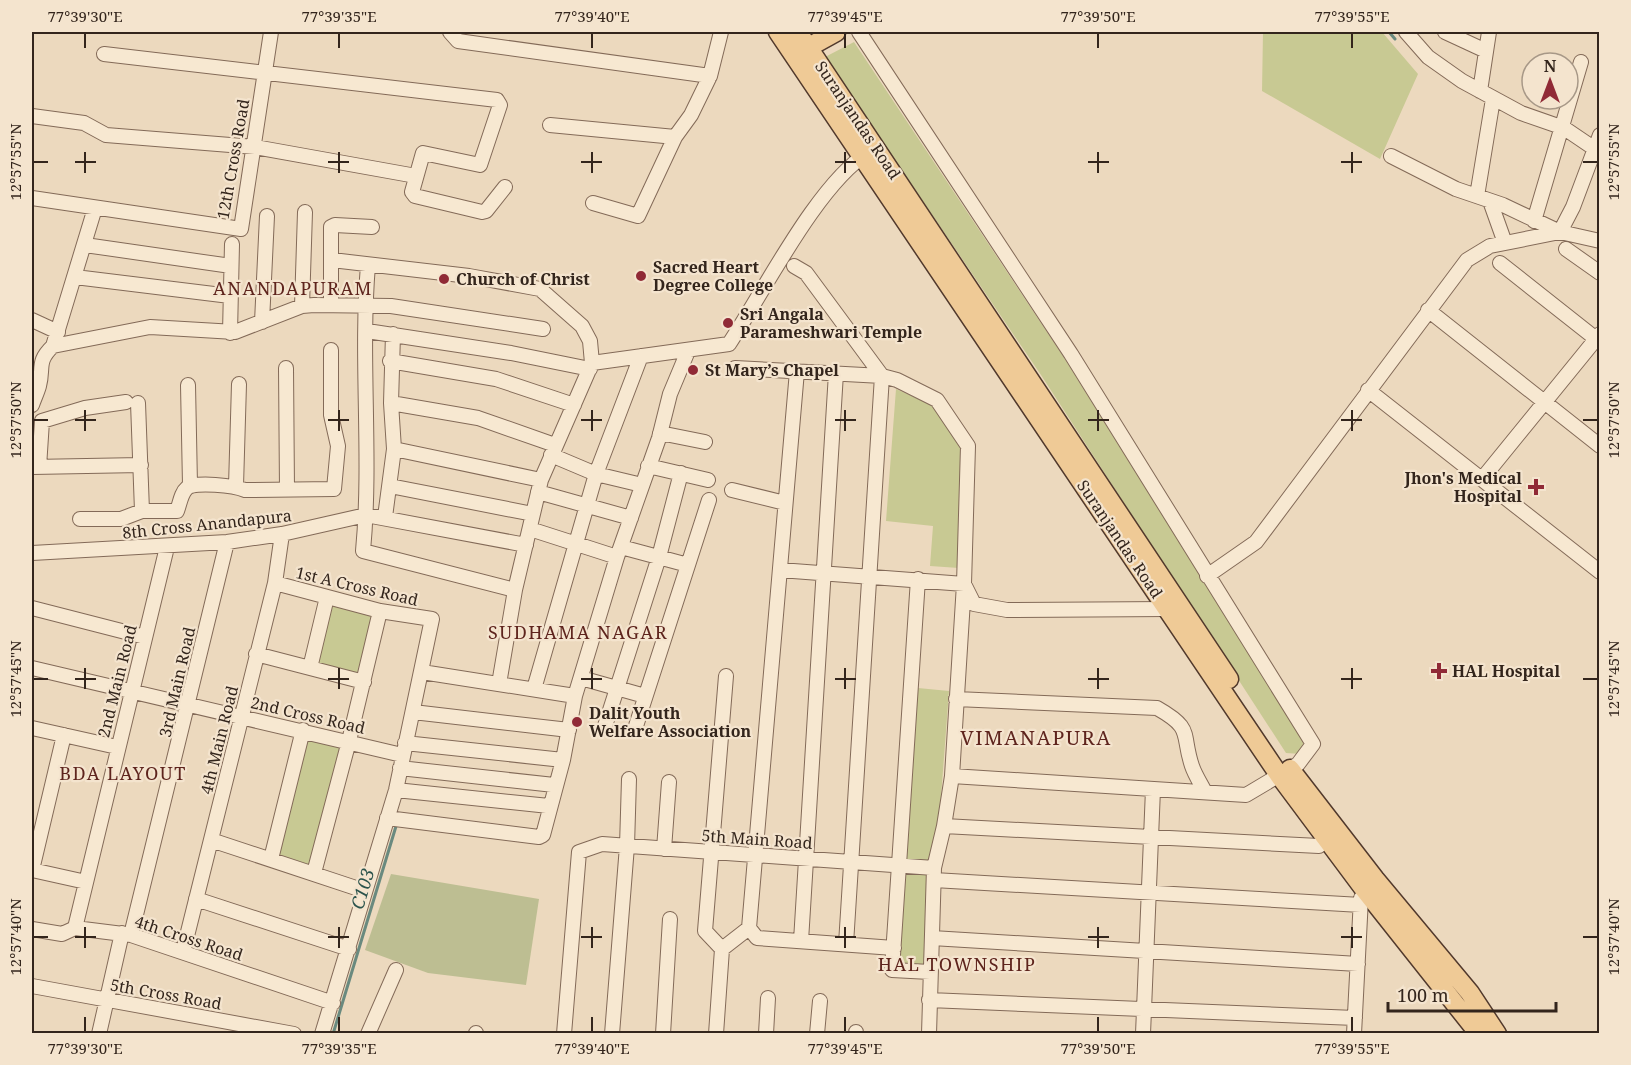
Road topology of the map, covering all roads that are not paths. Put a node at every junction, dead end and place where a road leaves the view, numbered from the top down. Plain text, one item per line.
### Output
1 (271, 32) edge
2 (721, 32) edge
3 (778, 32) edge
4 (798, 32) edge
5 (836, 32) edge
6 (859, 32) edge
7 (1406, 32) edge
8 (1446, 32) edge
9 (1489, 32) edge
10 (454, 36) edge
11 (801, 51) junction
12 (1486, 51) junction
13 (104, 54) dead end
14 (1581, 63) dead end
15 (263, 73) junction
16 (710, 76) junction
17 (1480, 91) junction
18 (1493, 99) junction
19 (32, 116) edge
20 (550, 125) dead end
21 (1564, 128) junction
22 (675, 137) junction
23 (1597, 142) edge
24 (255, 147) junction
25 (870, 151) junction
26 (1391, 156) dead end
27 (416, 176) junction
28 (505, 187) dead end
29 (1477, 196) junction
30 (32, 198) edge
31 (1490, 201) junction
32 (593, 203) dead end
33 (95, 208) junction
34 (305, 212) dead end
35 (267, 216) dead end
36 (1534, 221) junction
37 (372, 226) dead end
38 (1560, 232) junction
39 (1599, 241) edge
40 (1505, 243) junction
41 (231, 244) dead end
42 (85, 245) junction
43 (1566, 249) dead end
44 (332, 260) junction
45 (1500, 263) dead end
46 (368, 265) junction
47 (231, 266) junction
48 (794, 266) dead end
49 (1599, 273) edge
50 (75, 277) junction
51 (230, 296) junction
52 (365, 304) junction
53 (331, 305) junction
54 (302, 306) junction
55 (1428, 310) junction
56 (32, 320) edge
57 (262, 322) junction
58 (543, 329) dead end
59 (367, 331) junction
60 (230, 333) junction
61 (393, 334) junction
62 (1598, 338) edge
63 (55, 339) junction
64 (331, 350) dead end
65 (688, 351) junction
66 (640, 356) junction
67 (390, 361) junction
68 (36, 364) edge
69 (591, 366) junction
70 (286, 368) dead end
71 (735, 368) dead end
72 (797, 371) junction
73 (836, 373) junction
74 (882, 376) junction
75 (239, 384) dead end
76 (188, 385) dead end
77 (1368, 390) junction
78 (1544, 402) junction
79 (391, 403) junction
80 (32, 405) edge
81 (574, 405) junction
82 (660, 434) junction
83 (705, 442) dead end
84 (1599, 446) edge
85 (394, 448) junction
86 (553, 450) junction
87 (141, 465) junction
88 (648, 466) junction
89 (35, 467) edge
90 (681, 473) junction
91 (596, 474) junction
92 (1482, 479) junction
93 (708, 480) dead end
94 (190, 485) junction
95 (642, 485) junction
96 (236, 486) junction
97 (390, 486) junction
98 (540, 486) junction
99 (287, 490) junction
100 (732, 490) dead end
101 (709, 500) dead end
102 (785, 503) junction
103 (587, 506) junction
104 (142, 511) junction
105 (533, 514) junction
106 (366, 515) junction
107 (385, 517) junction
108 (631, 518) junction
109 (80, 519) dead end
110 (530, 529) junction
111 (282, 534) junction
112 (227, 542) junction
113 (526, 545) junction
114 (577, 546) junction
115 (167, 547) junction
116 (619, 552) junction
117 (32, 554) edge
118 (659, 557) junction
119 (688, 565) junction
120 (780, 570) junction
121 (1599, 572) edge
122 (824, 573) junction
123 (869, 575) junction
124 (1207, 576) junction
125 (918, 579) junction
126 (275, 583) junction
127 (964, 584) junction
128 (515, 590) junction
129 (327, 597) junction
130 (32, 608) edge
131 (1168, 609) junction
132 (380, 611) junction
133 (144, 637) junction
134 (256, 654) junction
135 (32, 668) edge
136 (310, 668) junction
137 (422, 672) junction
138 (726, 676) dead end
139 (582, 678) junction
140 (364, 682) junction
141 (499, 684) junction
142 (616, 688) junction
143 (534, 689) junction
144 (130, 691) junction
145 (575, 696) junction
146 (645, 696) junction
147 (956, 699) junction
148 (189, 705) junction
149 (413, 712) junction
150 (242, 716) junction
151 (605, 726) dead end
152 (32, 728) edge
153 (635, 729) dead end
154 (303, 730) junction
155 (569, 730) junction
156 (64, 735) junction
157 (349, 741) junction
158 (117, 747) junction
159 (402, 755) junction
160 (563, 760) junction
161 (1284, 772) junction
162 (951, 776) junction
163 (629, 779) dead end
164 (669, 782) dead end
165 (554, 786) junction
166 (1153, 789) junction
167 (396, 790) junction
168 (1205, 792) junction
169 (549, 806) junction
170 (387, 818) junction
171 (944, 826) junction
172 (1151, 837) junction
173 (211, 840) junction
174 (627, 846) junction
175 (1319, 846) dead end
176 (664, 849) junction
177 (712, 852) junction
178 (755, 855) junction
179 (271, 859) junction
180 (806, 859) junction
181 (851, 862) junction
182 (899, 866) junction
183 (32, 870) edge
184 (314, 873) junction
185 (934, 874) junction
186 (86, 882) junction
187 (1368, 882) junction
188 (365, 891) junction
189 (1149, 893) junction
190 (196, 899) junction
191 (1361, 905) junction
192 (670, 919) dead end
193 (75, 928) junction
194 (749, 928) junction
195 (32, 930) edge
196 (126, 934) junction
197 (932, 938) junction
198 (801, 941) junction
199 (846, 945) junction
200 (894, 948) junction
201 (349, 949) junction
202 (722, 949) junction
203 (1146, 951) junction
204 (183, 952) junction
205 (1358, 964) junction
206 (396, 970) dead end
207 (930, 972) junction
208 (32, 986) edge
209 (768, 998) dead end
210 (929, 999) junction
211 (106, 1001) junction
212 (820, 1001) dead end
213 (333, 1004) junction
214 (1144, 1009) junction
215 (1355, 1018) junction
216 (99, 1034) edge
217 (294, 1034) edge
218 (322, 1034) edge
219 (368, 1034) edge
220 (564, 1034) edge
221 (612, 1034) edge
222 (663, 1034) edge
223 (716, 1034) edge
224 (766, 1034) edge
225 (817, 1034) edge
226 (929, 1034) edge
227 (1143, 1034) edge
228 (1354, 1034) edge
229 (1479, 1034) edge
230 (1497, 1034) edge

1 - 15 street, 12th Cross Road
2 - 16 street
3 - 11 main road, Suranjandas Road
4 - 11 main road, Suranjandas Road
5 - 11 main road
6 - 124 street
7 - 17 street
8 - 12 street
9 - 12 street
10 - 16 street
11 - 25 main road, Suranjandas Road
12 - 17 street
13 - 15 street
14 - 21 street
15 - 24 street, 12th Cross Road
15 - 27 street
16 - 22 street
17 - 18 street
18 - 21 street
18 - 29 street
19 - 24 street
20 - 22 street
21 - 23 street
21 - 36 street
22 - 32 street
23 - 38 street
24 - 27 street
24 - 33 street, 12th Cross Road
25 - 65 street
25 - 131 main road, Suranjandas Road
25 - 161 main road, Suranjandas Road
26 - 29 street
27 - 28 street
29 - 31 street
30 - 33 street, 12th Cross Road
31 - 36 street
31 - 40 street
33 - 42 street
34 - 54 street
35 - 57 street
36 - 38 street
37 - 44 street
38 - 39 street
38 - 40 street
40 - 55 street
41 - 47 street
42 - 47 street
42 - 50 street
43 - 49 street
44 - 46 street
44 - 53 street
45 - 62 street
46 - 52 street
46 - 69 street
47 - 51 street
48 - 74 street
50 - 51 street
50 - 63 street
51 - 60 street
52 - 53 street
52 - 58 street
52 - 59 street
53 - 54 street
54 - 57 street
55 - 77 street
55 - 78 street
56 - 63 street
57 - 60 street
59 - 61 street
59 - 106 street
60 - 63 street
61 - 67 street
61 - 69 street
62 - 78 street
63 - 68 street
64 - 99 street
65 - 66 street
65 - 82 street
66 - 69 street
66 - 91 street
67 - 79 street
67 - 81 street
68 - 80 street
69 - 81 street
70 - 99 street
71 - 72 street
72 - 73 street
72 - 102 street
73 - 74 street
73 - 122 street
74 - 123 street
74 - 127 street
75 - 96 street
76 - 94 street
77 - 92 street
77 - 124 street
78 - 84 street
78 - 92 street
79 - 85 street
79 - 86 street
81 - 86 street
82 - 83 street
82 - 88 street
85 - 97 street
85 - 98 street
86 - 91 street
86 - 98 street
87 - 89 street
87 - 89 street
87 - 104 street
88 - 90 street
88 - 95 street
90 - 93 street
90 - 118 street
91 - 95 street
91 - 103 street
92 - 121 street
94 - 96 street
94 - 104 street
95 - 108 street
96 - 99 street
97 - 105 street
97 - 107 street
98 - 103 street
98 - 105 street
100 - 102 street
101 - 119 street
102 - 120 street
103 - 108 street
103 - 114 street
104 - 109 street
105 - 110 street
106 - 107 street, 8th Cross Anandapura
106 - 111 street, 8th Cross Anandapura
106 - 128 street
107 - 113 street, 8th Cross Anandapura
108 - 116 street
110 - 113 street
110 - 114 street
111 - 112 street, 8th Cross Anandapura
111 - 126 street, 4th Main Road
112 - 115 street, 8th Cross Anandapura
112 - 148 street, 3rd Main Road
113 - 128 street
114 - 116 street
114 - 143 street
115 - 117 street, 8th Cross Anandapura
115 - 133 street, 2nd Main Road
116 - 118 street
116 - 139 street
118 - 119 street
118 - 142 street
119 - 146 street
120 - 122 street
120 - 178 street
122 - 123 street
122 - 180 street
123 - 125 street
123 - 181 street
124 - 161 street
125 - 127 street
125 - 182 street
126 - 129 street, 1st A Cross Road
126 - 134 street, 4th Main Road
127 - 131 street
127 - 147 street
128 - 141 street
129 - 132 street, 1st A Cross Road
129 - 136 street
130 - 133 street
131 - 161 main road, Suranjandas Road
132 - 137 street, 1st A Cross Road
132 - 140 street
133 - 144 street, 2nd Main Road
134 - 136 street
134 - 150 street, 4th Main Road
135 - 144 street, 2nd Cross Road
136 - 140 street
137 - 141 street
137 - 149 street
138 - 177 street
139 - 142 street
139 - 145 street
140 - 157 street
141 - 143 street
142 - 146 street
142 - 151 street
143 - 145 street
144 - 148 street, 2nd Cross Road
144 - 158 street, 2nd Main Road
145 - 155 street
146 - 153 street
147 - 162 street
147 - 168 street
148 - 150 street, 2nd Cross Road
148 - 196 street, 3rd Main Road
149 - 155 street
149 - 159 street
150 - 154 street, 2nd Cross Road
150 - 173 street, 4th Main Road
152 - 156 street
154 - 157 street, 2nd Cross Road
154 - 179 street
155 - 160 street
156 - 158 street
156 - 183 street
157 - 159 street, 2nd Cross Road
157 - 184 street
158 - 186 street, 2nd Main Road
159 - 160 street
159 - 165 street
159 - 167 street
160 - 165 street
161 - 168 street
161 - 187 main road, Suranjandas Road
162 - 166 street
162 - 171 street
163 - 174 street
164 - 176 street
165 - 169 street
166 - 168 street
166 - 172 street
167 - 169 street
167 - 170 street
169 - 170 street
170 - 188 street
171 - 172 street
171 - 185 street
172 - 175 street
172 - 189 street
173 - 179 street
173 - 190 street, 4th Main Road
174 - 176 street, 5th Main Road
174 - 220 street, 5th Main Road
174 - 221 street
176 - 177 street, 5th Main Road
177 - 178 street, 5th Main Road
177 - 202 street
178 - 180 street, 5th Main Road
178 - 194 street
179 - 184 street
180 - 181 street, 5th Main Road
180 - 198 street
181 - 182 street, 5th Main Road
181 - 199 street
182 - 185 street, 5th Main Road
182 - 200 street
183 - 186 street
184 - 188 street
185 - 189 street, 5th Main Road
185 - 197 street
186 - 193 street, 2nd Main Road
187 - 191 street
187 - 229 main road, Suranjandas Road
187 - 230 main road, Suranjandas Road
188 - 201 street
189 - 191 street, 5th Main Road
189 - 203 street
190 - 201 street
190 - 204 street, 4th Main Road
191 - 205 street
192 - 222 street
193 - 195 street, 4th Cross Road
193 - 196 street, 4th Cross Road
194 - 198 street
194 - 202 street
196 - 204 street, 4th Cross Road
196 - 211 street, 3rd Main Road
197 - 203 street
197 - 207 street
198 - 199 street
199 - 200 street
200 - 207 street
201 - 213 street
202 - 223 street
203 - 205 street
203 - 214 street
204 - 213 street, 4th Cross Road
205 - 215 street
206 - 219 street
207 - 210 street
208 - 211 street, 5th Cross Road
209 - 224 street
210 - 214 street
210 - 226 street
211 - 216 street, 3rd Main Road
211 - 217 street, 5th Cross Road
212 - 225 street
213 - 218 street
214 - 215 street
214 - 227 street
215 - 228 street

